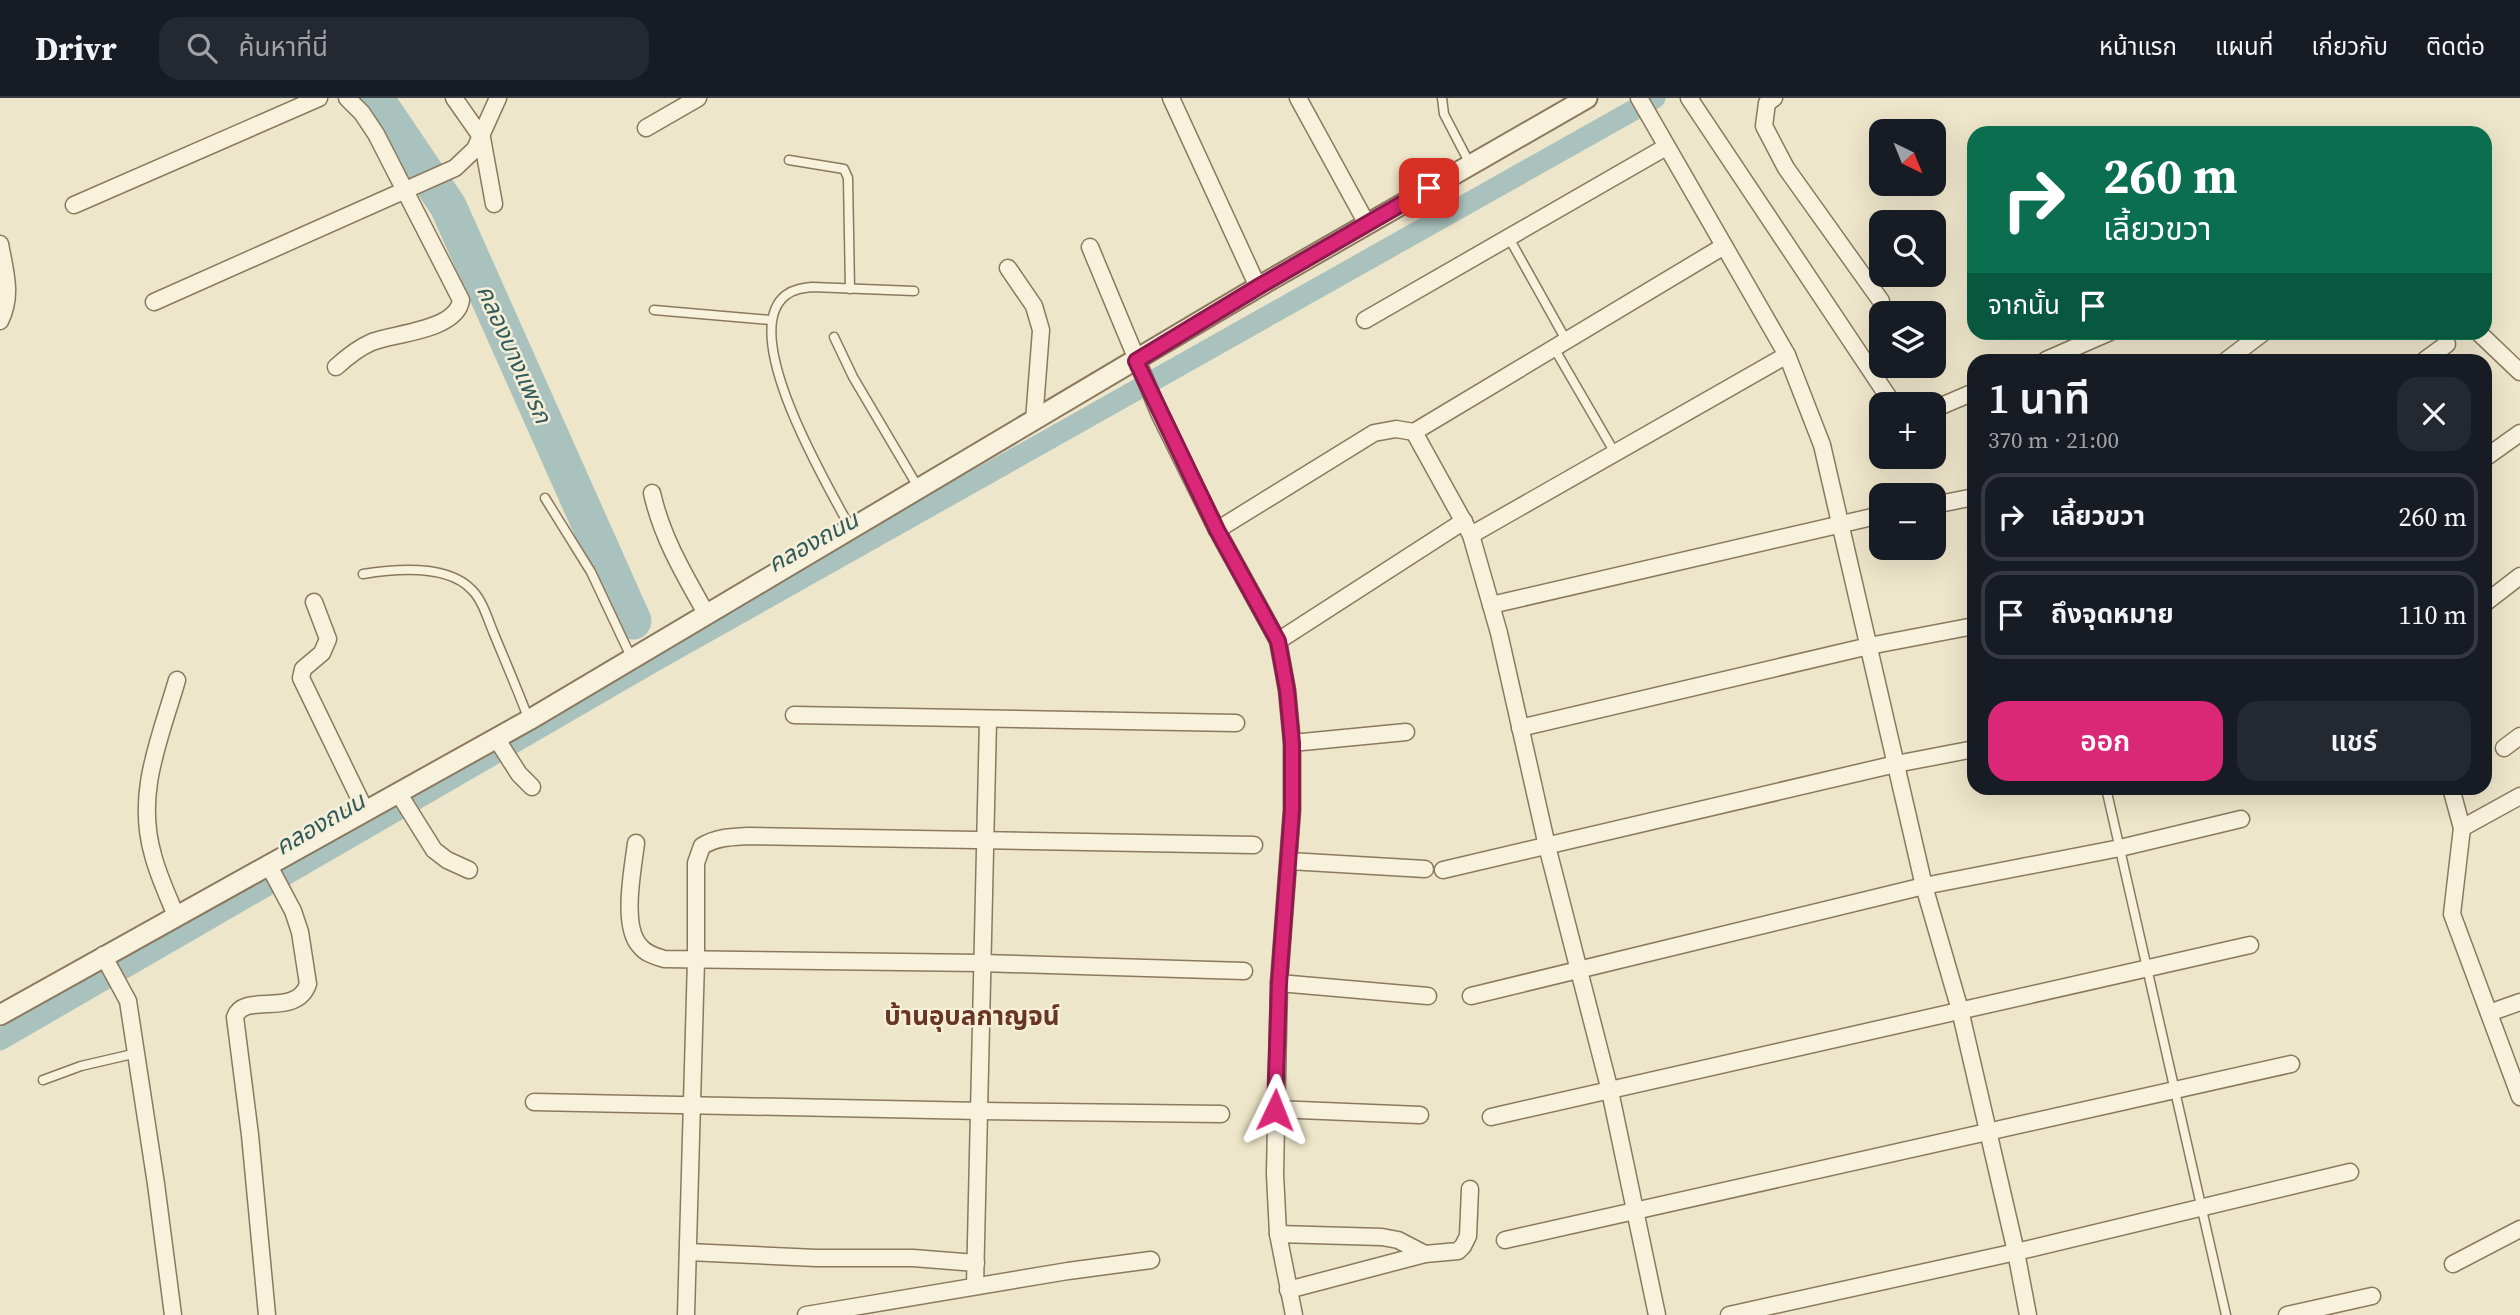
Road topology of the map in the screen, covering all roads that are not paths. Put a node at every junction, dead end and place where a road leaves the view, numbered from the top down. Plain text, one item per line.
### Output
1 (319, 98) edge
2 (347, 98) edge
3 (454, 98) edge
4 (498, 98) edge
5 (698, 98) edge
6 (1171, 98) edge
7 (1298, 98) edge
8 (1442, 98) edge
9 (1587, 98) edge
10 (1639, 98) edge
11 (1689, 98) edge
12 (1774, 98) edge
13 (1563, 103) edge
14 (646, 128) dead end
15 (482, 138) junction
16 (1663, 142) junction
17 (789, 160) dead end
18 (1470, 164) junction
19 (409, 187) junction
20 (494, 204) dead end
21 (74, 205) dead end
22 (1367, 224) junction
23 (1509, 237) junction
24 (0, 244) edge
25 (1724, 246) junction
26 (1090, 247) dead end
27 (1008, 268) dead end
28 (1258, 287) junction
29 (850, 289) junction
30 (914, 291) dead end
31 (1881, 301) dead end
32 (154, 302) dead end
33 (654, 310) dead end
34 (771, 320) junction
35 (1365, 320) dead end
36 (0, 321) edge
37 (834, 337) dead end
38 (2092, 340) edge
39 (2254, 340) edge
40 (2486, 340) edge
41 (1560, 344) junction
42 (2447, 344) dead end
43 (2060, 354) edge
44 (2237, 354) edge
45 (2433, 354) edge
46 (1787, 355) junction
47 (335, 367) dead end
48 (1139, 368) junction
49 (2520, 372) edge
50 (1885, 392) edge
51 (1967, 395) edge
52 (1946, 404) edge
53 (1034, 421) junction
54 (1414, 432) junction
55 (2520, 433) edge
56 (1615, 453) junction
57 (2492, 453) edge
58 (919, 489) junction
59 (652, 494) dead end
60 (545, 498) dead end
61 (1967, 498) edge
62 (1946, 503) edge
63 (1869, 517) edge
64 (1841, 523) junction
65 (1468, 528) junction
66 (851, 529) junction
67 (1217, 530) junction
68 (363, 573) dead end
69 (2520, 576) edge
70 (2492, 598) edge
71 (314, 602) dead end
72 (1491, 604) junction
73 (707, 615) junction
74 (1967, 627) edge
75 (1278, 641) junction
76 (1869, 646) junction
77 (632, 659) junction
78 (177, 681) dead end
79 (794, 715) dead end
80 (530, 719) junction
81 (988, 720) junction
82 (1236, 723) dead end
83 (1520, 728) junction
84 (1406, 732) dead end
85 (2520, 736) edge
86 (499, 743) junction
87 (1292, 743) junction
88 (2504, 748) dead end
89 (1967, 750) edge
90 (1896, 764) junction
91 (532, 787) dead end
92 (2108, 795) edge
93 (2453, 795) edge
94 (2520, 796) edge
95 (402, 798) junction
96 (366, 812) junction
97 (2241, 819) dead end
98 (2462, 828) junction
99 (985, 841) junction
100 (636, 843) dead end
101 (1254, 845) dead end
102 (1547, 846) junction
103 (2119, 848) junction
104 (1289, 861) junction
105 (1424, 869) dead end
106 (469, 870) dead end
107 (1443, 870) dead end
108 (271, 871) junction
109 (1924, 886) junction
110 (176, 916) junction
111 (2250, 944) dead end
112 (696, 960) junction
113 (107, 963) junction
114 (981, 963) junction
115 (2147, 967) junction
116 (1580, 970) junction
117 (1244, 971) dead end
118 (1279, 983) junction
119 (1429, 996) dead end
120 (1471, 996) dead end
121 (2520, 1002) edge
122 (1960, 1010) junction
123 (2489, 1013) junction
124 (0, 1014) edge
125 (137, 1053) junction
126 (2291, 1064) dead end
127 (43, 1080) dead end
128 (2174, 1089) junction
129 (1610, 1091) junction
130 (2520, 1097) edge
131 (534, 1102) dead end
132 (692, 1105) junction
133 (1275, 1110) junction
134 (981, 1111) junction
135 (1221, 1114) dead end
136 (1420, 1115) dead end
137 (1491, 1117) dead end
138 (1988, 1132) junction
139 (2350, 1172) dead end
140 (1470, 1189) dead end
141 (2201, 1206) junction
142 (1636, 1209) junction
143 (2520, 1228) edge
144 (1278, 1234) junction
145 (1505, 1240) dead end
146 (688, 1252) junction
147 (2016, 1252) junction
148 (1425, 1254) junction
149 (1151, 1261) dead end
150 (976, 1263) junction
151 (2453, 1264) dead end
152 (975, 1286) junction
153 (1288, 1290) junction
154 (2372, 1296) dead end
155 (173, 1315) edge
156 (267, 1315) edge
157 (686, 1315) edge
158 (806, 1315) edge
159 (1294, 1315) edge
160 (1657, 1315) edge
161 (1729, 1315) edge
162 (2028, 1315) edge
163 (2226, 1315) edge
164 (2287, 1315) edge

1 - 21 street
2 - 19 street
3 - 15 street
4 - 15 street
5 - 14 street
6 - 28 street
7 - 22 street
8 - 18 lane
9 - 13 street
10 - 16 street
11 - 50 street
12 - 31 street
13 - 18 street
15 - 19 street
15 - 20 street
16 - 23 street
16 - 25 street
17 - 29 lane
18 - 22 street
19 - 32 street
19 - 47 street
22 - 28 street
23 - 35 street
23 - 41 lane
24 - 36 street
25 - 41 street
25 - 46 street
26 - 48 street
27 - 53 street
28 - 48 street
29 - 30 lane
29 - 34 lane
33 - 34 lane
34 - 66 lane
37 - 58 lane
38 - 43 street
39 - 44 street
40 - 49 street
41 - 54 street
41 - 56 lane
42 - 45 street
46 - 56 street
46 - 64 street
48 - 53 street
48 - 67 street
51 - 52 street
53 - 58 street
54 - 65 street
54 - 67 street
55 - 57 street
56 - 65 street
58 - 66 street
59 - 73 street
60 - 77 lane
61 - 62 street
63 - 64 street
64 - 72 street
64 - 76 street
65 - 72 street
65 - 75 street
66 - 73 street
67 - 75 street
68 - 80 lane
69 - 70 street
71 - 96 street
72 - 83 street
73 - 77 street
74 - 76 street
75 - 87 street
76 - 83 street
76 - 90 street
77 - 80 street
78 - 110 street
79 - 81 street
80 - 86 street
81 - 82 street
81 - 99 street
83 - 102 street
84 - 87 street
85 - 88 street
86 - 91 street
86 - 95 street
87 - 104 street
89 - 90 street
90 - 102 street
90 - 109 street
92 - 103 lane
93 - 98 street
94 - 98 street
95 - 96 street
95 - 106 street
96 - 108 street
97 - 103 street
98 - 123 street
99 - 101 street
99 - 112 street
99 - 114 street
100 - 112 street
102 - 107 street
102 - 116 street
103 - 109 street
103 - 115 lane
104 - 105 street
104 - 118 street
108 - 110 street
108 - 156 street
109 - 116 street
109 - 122 street
110 - 113 street
111 - 115 street
112 - 114 street
112 - 132 street
113 - 124 street
113 - 125 street
114 - 117 street
114 - 134 street
115 - 122 street
115 - 128 lane
116 - 120 street
116 - 129 street
118 - 119 street
118 - 133 street
121 - 123 street
122 - 129 street
122 - 138 street
123 - 130 street
125 - 127 lane
125 - 155 street
126 - 128 street
128 - 138 street
128 - 141 lane
129 - 137 street
129 - 142 street
131 - 132 street
132 - 134 street
132 - 146 street
133 - 136 street
133 - 144 street
134 - 135 street
134 - 150 street
138 - 142 street
138 - 147 street
139 - 141 street
140 - 148 street
141 - 147 street
141 - 163 lane
142 - 145 street
142 - 160 street
143 - 151 street
144 - 148 street
144 - 153 street
146 - 150 street
146 - 157 street
147 - 161 street
147 - 162 street
148 - 153 street
149 - 152 street
150 - 152 street
152 - 158 street
153 - 159 street
154 - 164 street

